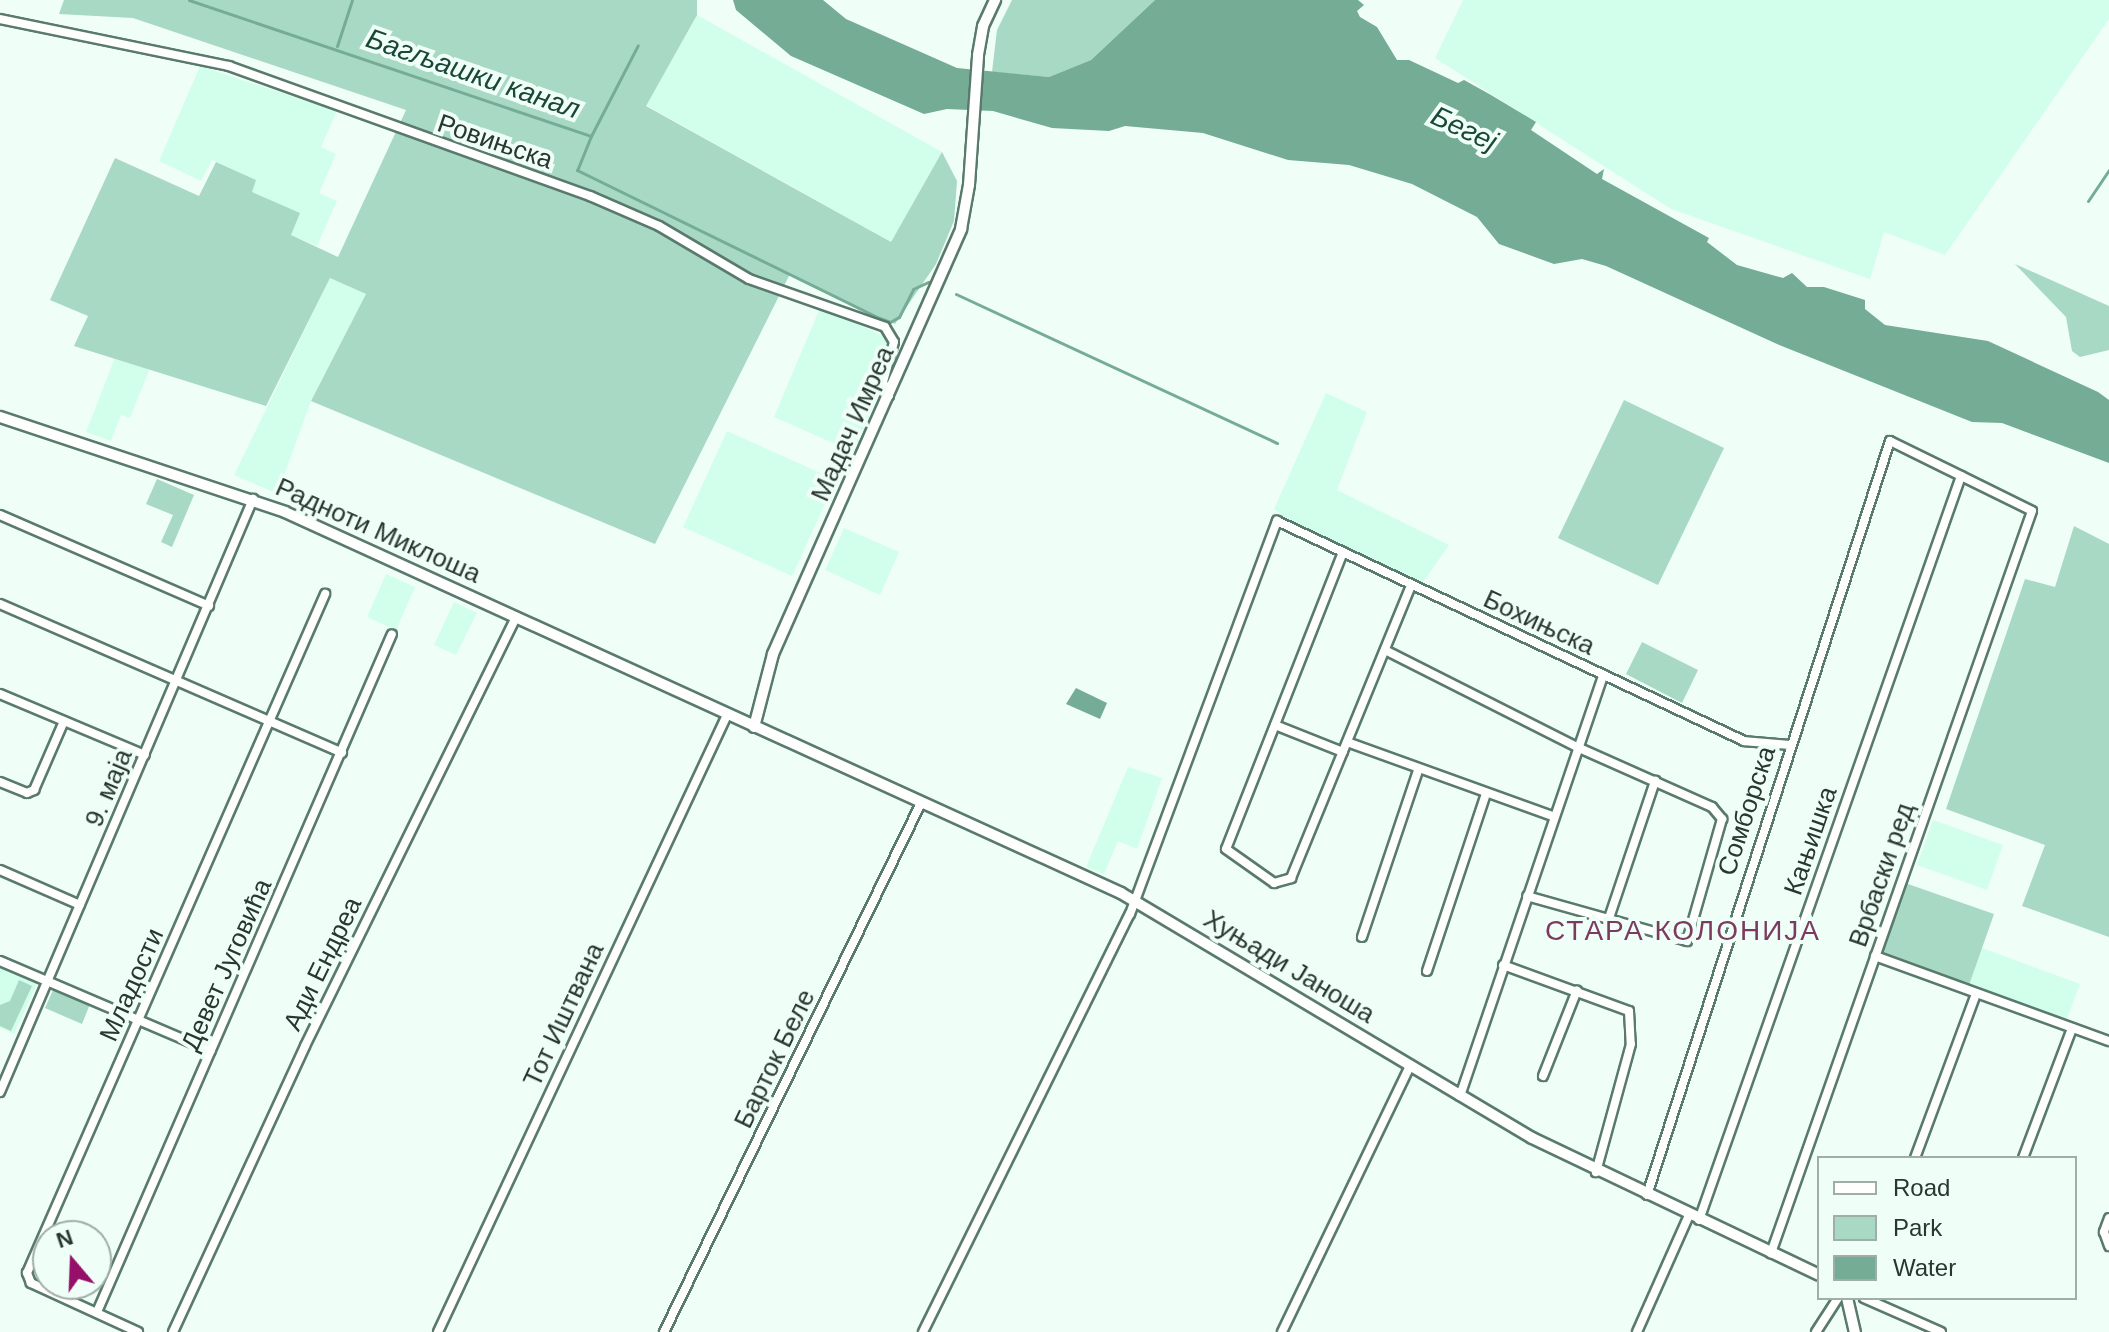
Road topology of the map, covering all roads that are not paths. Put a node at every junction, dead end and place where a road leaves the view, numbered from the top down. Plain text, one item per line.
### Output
1 (995, 0) edge
2 (0, 19) edge
3 (890, 397) junction
4 (0, 417) edge
5 (1961, 476) junction
6 (253, 499) junction
7 (0, 515) edge
8 (1343, 552) junction
9 (1411, 585) junction
10 (325, 594) dead end
11 (0, 604) edge
12 (209, 606) junction
13 (516, 617) junction
14 (392, 634) dead end
15 (1385, 650) junction
16 (1603, 675) junction
17 (176, 681) junction
18 (0, 694) edge
19 (727, 715) junction
20 (64, 721) junction
21 (270, 721) junction
22 (1275, 725) junction
23 (754, 727) junction
24 (1347, 742) junction
25 (1789, 745) junction
26 (1577, 747) junction
27 (1343, 752) junction
28 (342, 753) junction
29 (145, 755) junction
30 (1418, 771) junction
31 (1655, 781) junction
32 (0, 782) edge
33 (1486, 794) junction
34 (921, 803) junction
35 (1553, 816) junction
36 (0, 870) edge
37 (1527, 896) junction
38 (1133, 899) junction
39 (80, 905) junction
40 (1609, 918) junction
41 (1362, 937) dead end
42 (1875, 956) junction
43 (0, 961) edge
44 (1503, 965) junction
45 (1427, 971) dead end
46 (48, 981) junction
47 (1577, 990) junction
48 (1976, 994) junction
49 (138, 1020) junction
50 (2072, 1028) junction
51 (2109, 1041) edge
52 (211, 1051) junction
53 (1410, 1066) junction
54 (1543, 1076) dead end
55 (0, 1092) edge
56 (1460, 1096) junction
57 (1916, 1156) edge
58 (2024, 1156) edge
59 (1596, 1172) junction
60 (1647, 1195) junction
61 (1694, 1218) junction
62 (2109, 1218) edge
63 (2109, 1246) edge
64 (1771, 1253) junction
65 (1817, 1274) edge
66 (1837, 1300) edge
67 (1847, 1300) edge
68 (1869, 1300) edge
69 (97, 1312) junction
70 (138, 1332) edge
71 (173, 1332) edge
72 (438, 1332) edge
73 (664, 1332) edge
74 (923, 1332) edge
75 (1282, 1332) edge
76 (1637, 1332) edge
77 (1816, 1332) edge
78 (1855, 1332) edge
79 (1941, 1332) edge

1 - 3 street, Мадач Имреа
2 - 3 street, Ровињска
3 - 23 street, Мадач Имреа
4 - 6 street, Радноти Миклоша
5 - 25 street, Сомборска
5 - 42 street, Врбаски ред
5 - 61 street, Кањишка
6 - 12 street, 9. маја
6 - 13 street, Радноти Миклоша
7 - 12 street
8 - 9 street, Бохињска
8 - 22 street
8 - 38 street, Бохињска
9 - 15 street
9 - 16 street, Бохињска
10 - 21 street, Младости
11 - 17 street
12 - 17 street, 9. маја
13 - 19 street, Радноти Миклоша
13 - 71 street, Ади Ендреа
14 - 28 street, Девет Југовића
15 - 24 street
15 - 26 street
16 - 25 street, Бохињска
16 - 26 street
17 - 21 street
17 - 29 street, 9. маја
18 - 20 street
19 - 23 street, Хуњади Јаноша
19 - 72 street, Тот Иштвана
20 - 29 street
20 - 32 street
21 - 28 street
21 - 49 street, Младости
22 - 27 street
22 - 27 street
23 - 34 street, Хуњади Јаноша
24 - 27 street
24 - 30 street
25 - 60 street, Сомборска
26 - 31 street
26 - 35 street
28 - 52 street, Девет Југовића
29 - 39 street, 9. маја
30 - 33 street
30 - 41 street
31 - 40 street
31 - 40 street
33 - 35 street
33 - 45 street
34 - 38 street, Хуњади Јаноша
34 - 73 street, Барток Беле
35 - 37 street
36 - 39 street
37 - 40 street
37 - 44 street
38 - 53 street, Хуњади Јаноша
38 - 74 street
39 - 46 street, 9. маја
42 - 48 street
42 - 64 street, Врбаски ред
43 - 46 street
44 - 47 street
44 - 56 street
46 - 49 street
46 - 55 street, 9. маја
47 - 54 street
47 - 59 street
48 - 50 street
48 - 57 street
49 - 52 street
49 - 69 street, Младости
50 - 51 street
50 - 58 street
52 - 69 street, Девет Југовића
53 - 56 street, Хуњади Јаноша
53 - 75 street
56 - 59 street, Хуњади Јаноша
59 - 60 street, Хуњади Јаноша
60 - 61 street, Хуњади Јаноша
61 - 64 street, Хуњади Јаноша
61 - 76 street, Кањишка
62 - 63 street
64 - 65 street, Хуњади Јаноша
66 - 77 street
67 - 78 street
68 - 79 street
69 - 70 street, Младости

